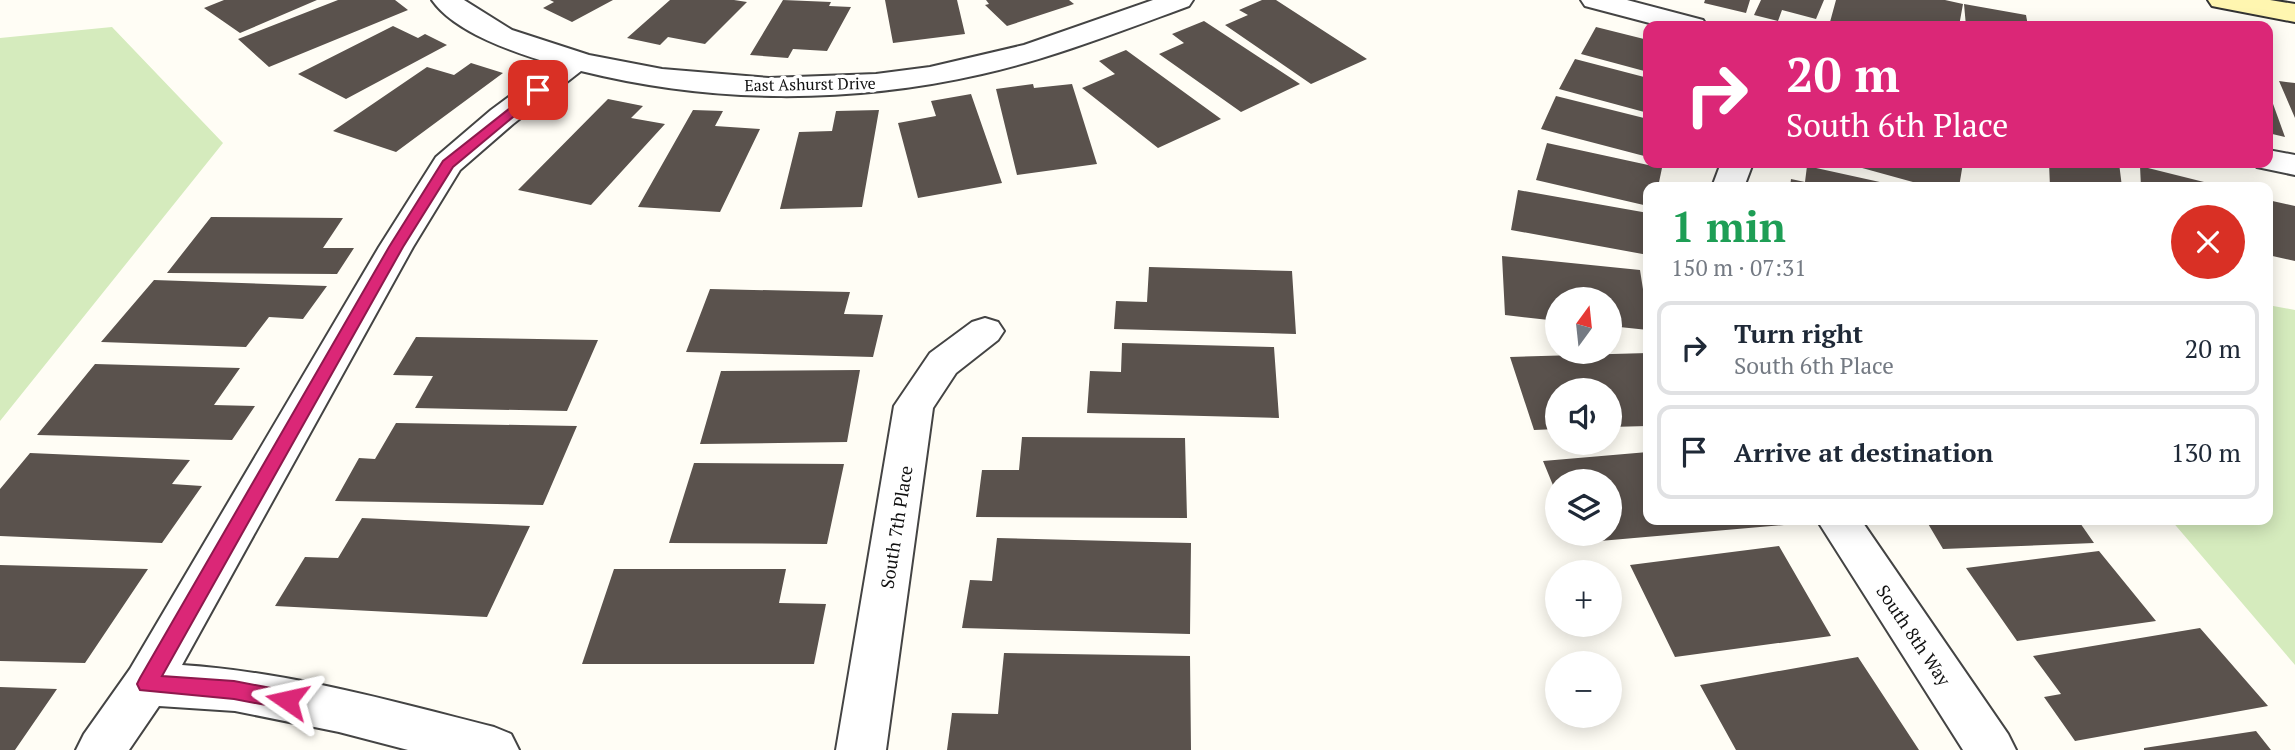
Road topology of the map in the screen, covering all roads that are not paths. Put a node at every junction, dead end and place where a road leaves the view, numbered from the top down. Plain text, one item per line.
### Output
1 (446, 0) edge
2 (1178, 0) edge
3 (1595, 0) edge
4 (2222, 0) edge
5 (2295, 13) edge
6 (1674, 21) edge
7 (575, 62) junction
8 (2273, 161) edge
9 (2295, 165) edge
10 (985, 331) dead end
11 (1841, 525) edge
12 (147, 684) junction
13 (101, 750) edge
14 (494, 750) edge
15 (861, 750) edge
16 (1991, 750) edge

1 - 7 street, East Ashurst Drive
2 - 7 street, East Ashurst Drive
3 - 6 street
4 - 5 street
7 - 12 street
8 - 9 street
10 - 15 street, South 7th Place
11 - 16 street, South 8th Way
12 - 13 street
12 - 14 street

